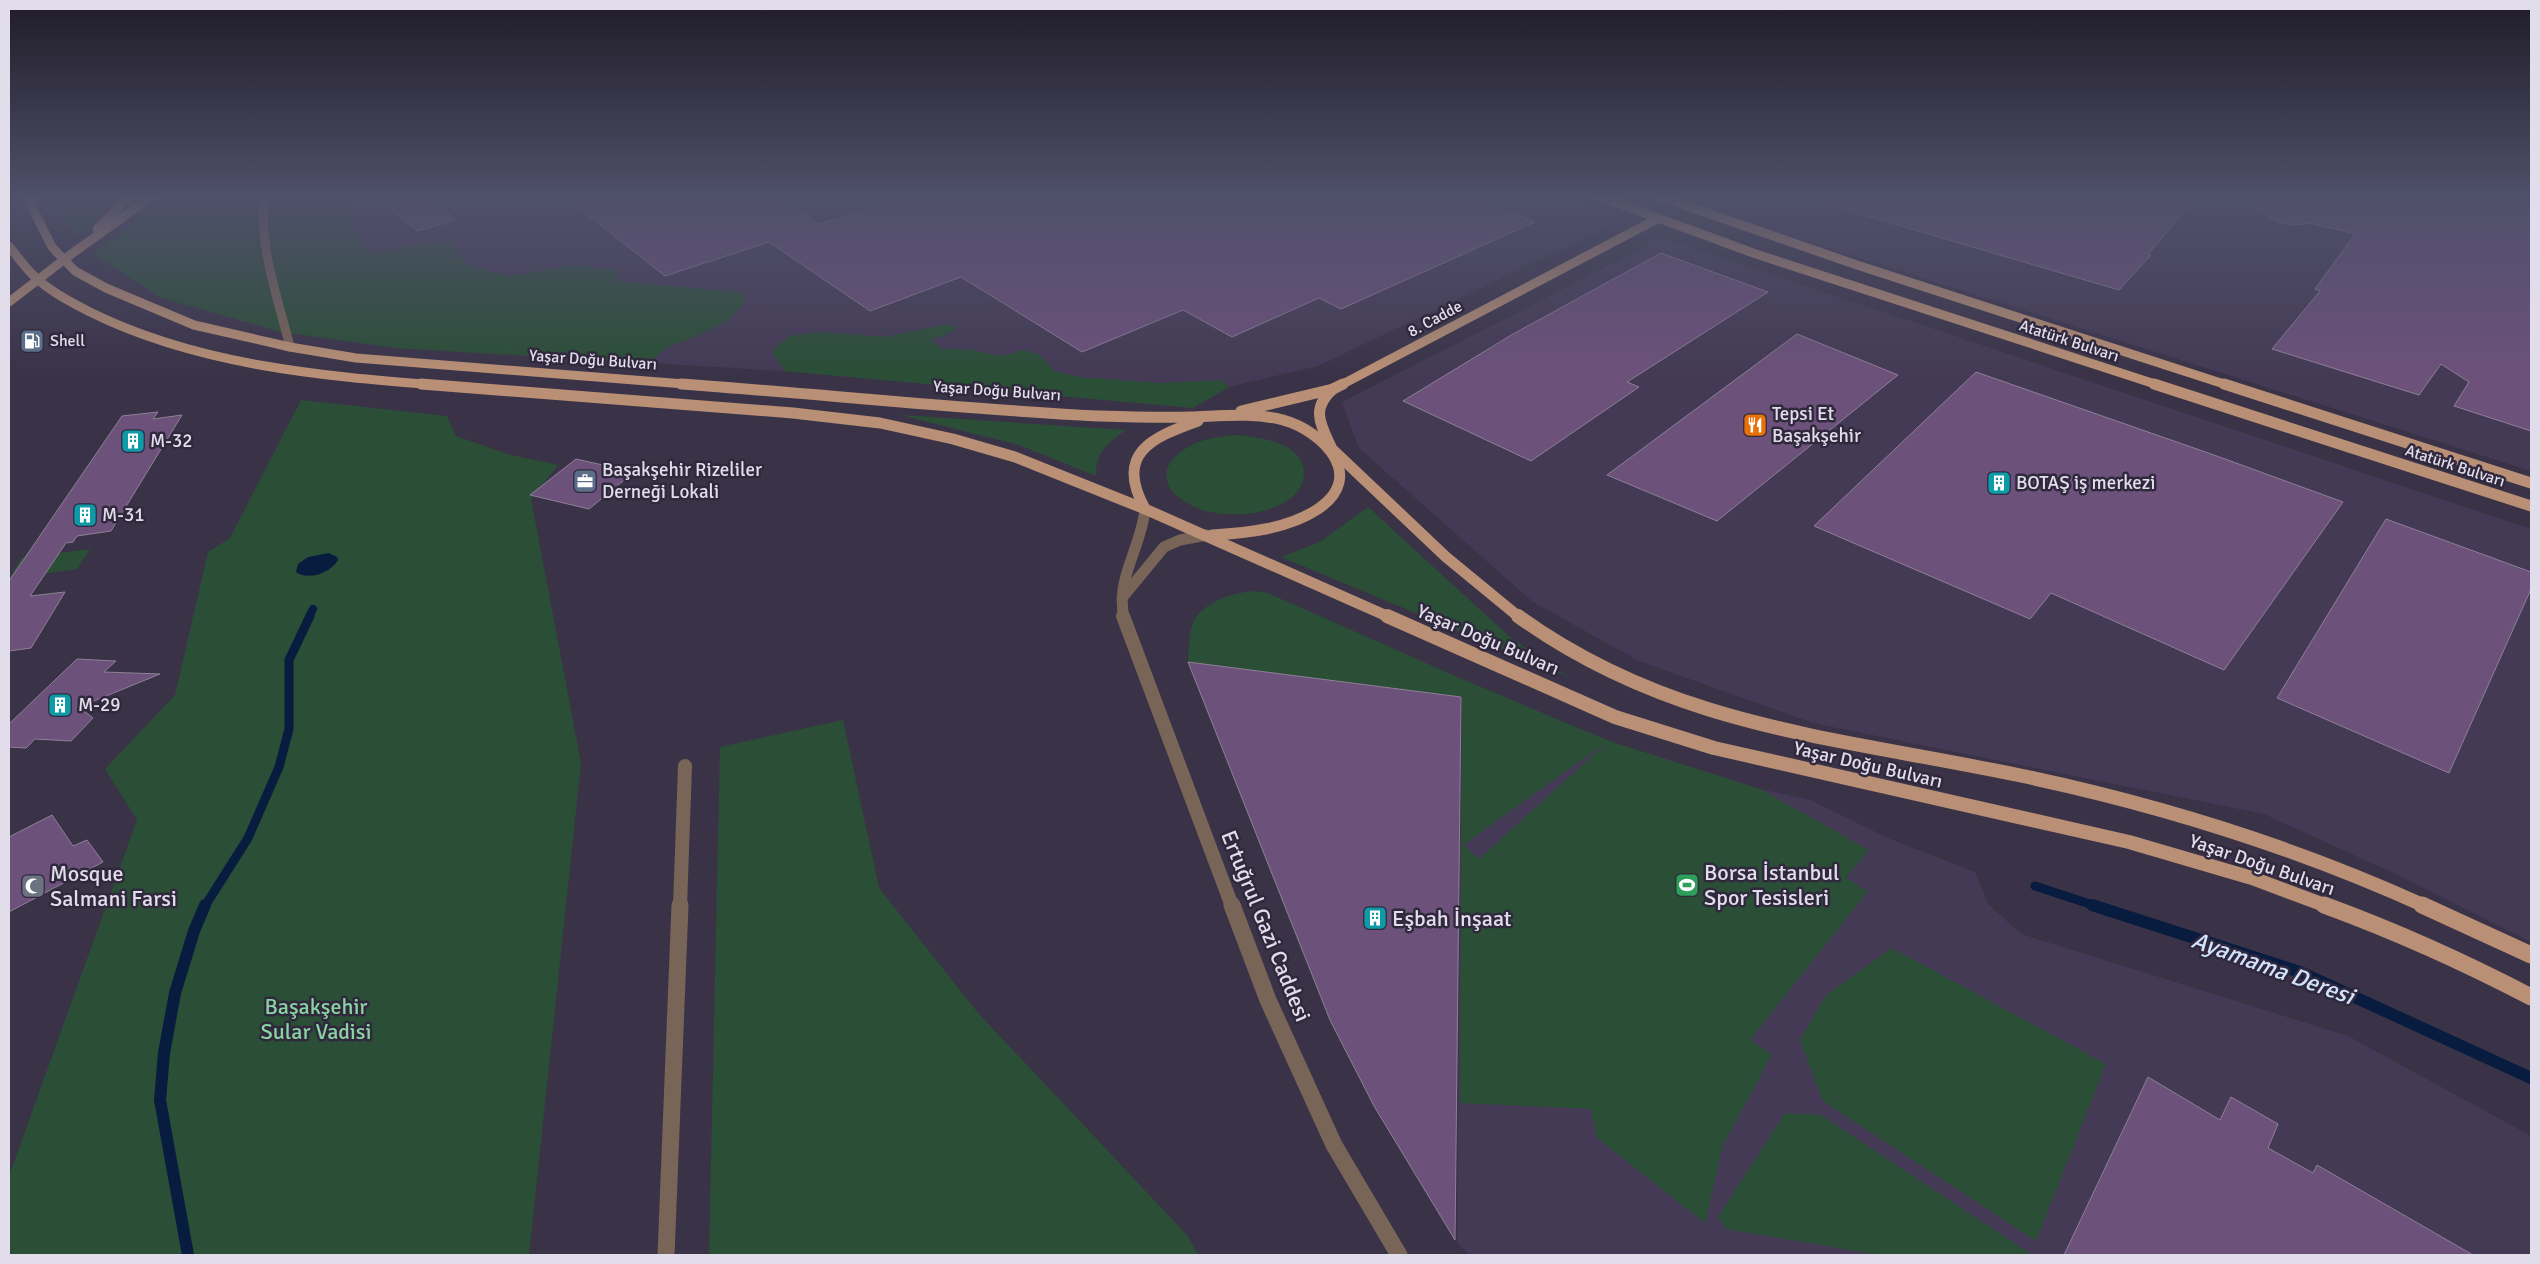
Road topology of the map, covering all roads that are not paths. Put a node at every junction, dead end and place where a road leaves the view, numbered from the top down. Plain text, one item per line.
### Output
1 (17, 256) edge
2 (62, 256) edge
3 (69, 256) edge
4 (270, 256) edge
5 (1587, 256) edge
6 (1762, 256) edge
7 (1831, 256) edge
8 (9, 302) edge
9 (290, 348) junction
10 (1333, 389) junction
11 (1211, 417) junction
12 (1332, 449) junction
13 (2531, 483) edge
14 (2531, 506) edge
15 (1145, 509) junction
16 (1207, 535) junction
17 (1121, 600) junction
18 (685, 766) dead end
19 (2531, 956) edge
20 (2531, 997) edge
21 (666, 1255) edge
22 (1399, 1255) edge

1 - 15 main road, Yaşar Doğu Bulvarı
2 - 9 main road, Yaşar Doğu Bulvarı
3 - 8 main road, bridge
4 - 9 street
5 - 10 main road, 8. Cadde
6 - 14 main road, Atatürk Bulvarı
7 - 13 main road, Atatürk Bulvarı
9 - 11 main road, Yaşar Doğu Bulvarı
10 - 11 main road, 8. Cadde
10 - 12 main road, Yaşar Doğu Bulvarı
11 - 12 main road, Yaşar Doğu Bulvarı
11 - 15 main road, Yaşar Doğu Bulvarı
12 - 16 main road, Yaşar Doğu Bulvarı
12 - 19 main road, Yaşar Doğu Bulvarı
15 - 16 main road, Yaşar Doğu Bulvarı
15 - 17 street, Ertuğrul Gazi Caddesi
16 - 17 street
16 - 20 main road, Yaşar Doğu Bulvarı
17 - 22 street, Ertuğrul Gazi Caddesi
18 - 21 street

